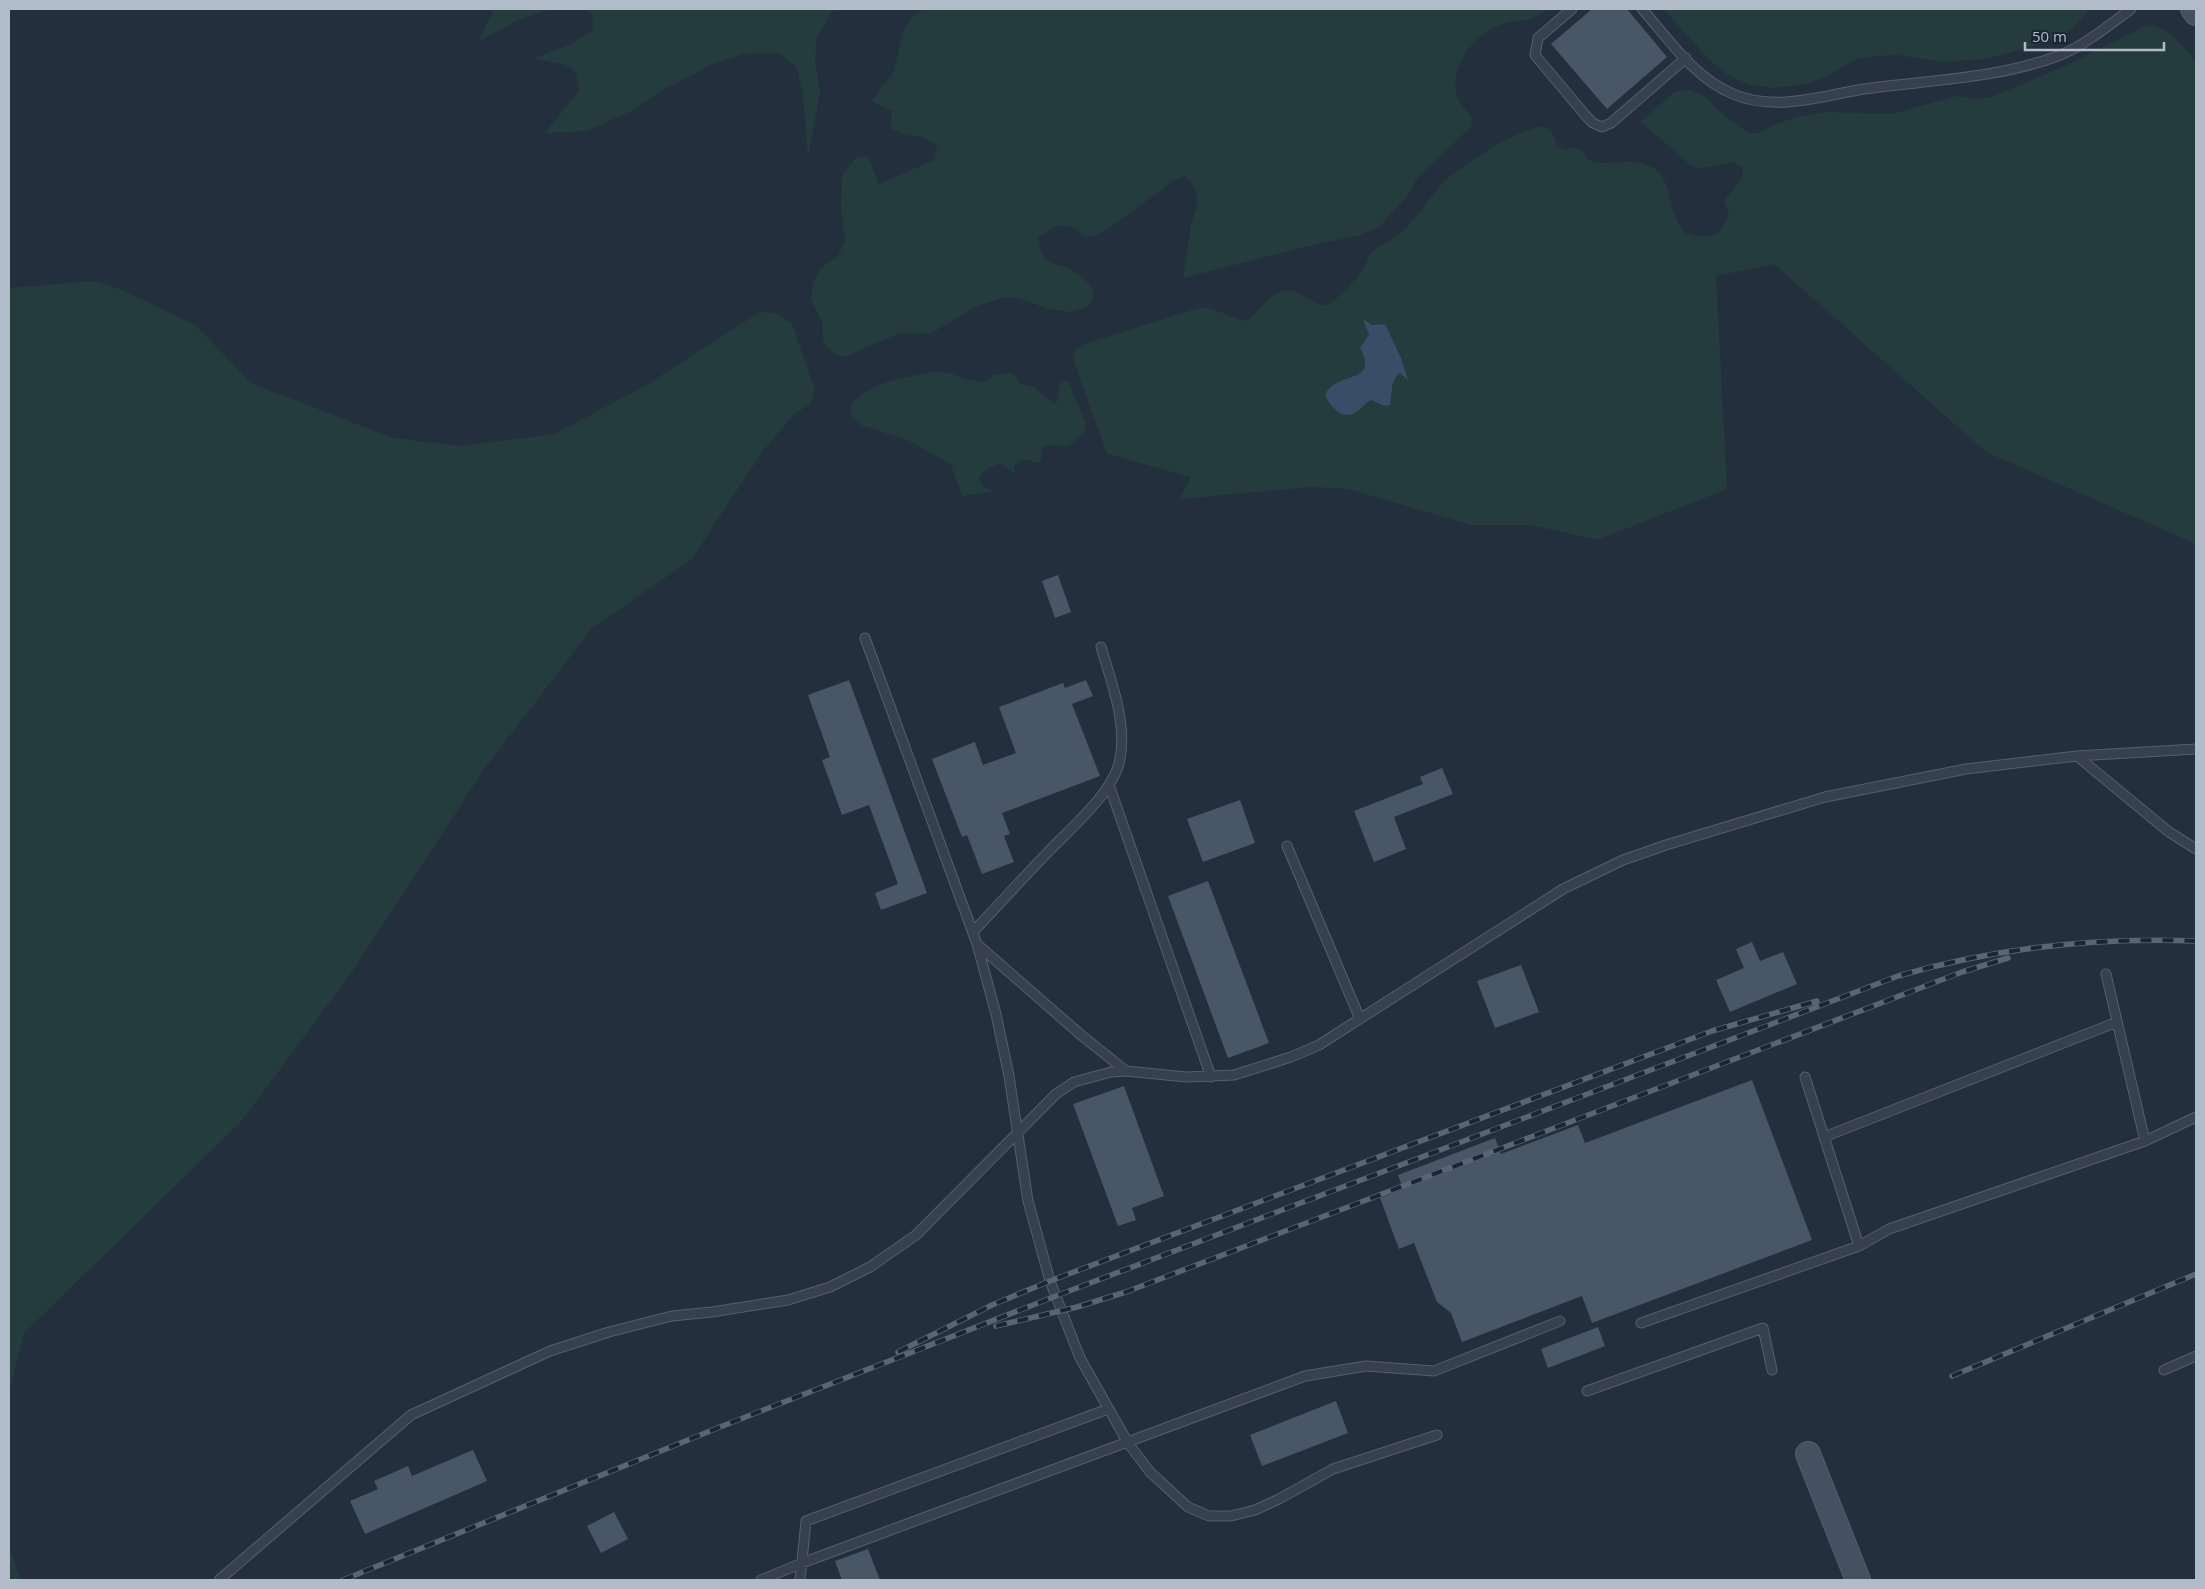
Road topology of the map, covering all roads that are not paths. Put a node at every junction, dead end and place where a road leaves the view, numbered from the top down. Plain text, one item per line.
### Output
1 (1572, 9) edge
2 (1642, 9) edge
3 (2131, 9) edge
4 (2193, 9) edge
5 (2196, 13) edge
6 (1686, 58) junction
7 (865, 638) dead end
8 (1100, 647) dead end
9 (2196, 749) edge
10 (2077, 756) junction
11 (1109, 785) junction
12 (1287, 846) dead end
13 (2196, 849) edge
14 (973, 932) junction
15 (977, 944) junction
16 (2106, 974) dead end
17 (1360, 1019) junction
18 (2117, 1022) junction
19 (1126, 1071) junction
20 (1211, 1077) junction
21 (1805, 1077) dead end
22 (2196, 1117) edge
23 (1018, 1132) junction
24 (1824, 1137) junction
25 (2145, 1141) junction
26 (1859, 1246) junction
27 (1560, 1321) dead end
28 (1641, 1323) dead end
29 (2196, 1356) edge
30 (1772, 1370) dead end
31 (2164, 1370) dead end
32 (1587, 1391) dead end
33 (1108, 1409) junction
34 (1437, 1435) dead end
35 (1128, 1442) junction
36 (1808, 1454) dead end
37 (802, 1563) junction
38 (219, 1580) edge
39 (761, 1580) edge
40 (800, 1580) edge
41 (1858, 1580) edge

1 - 6 lane
2 - 6 lane
3 - 6 lane
4 - 5 street
7 - 14 lane
8 - 11 lane
9 - 10 lane
10 - 13 lane
10 - 17 lane
11 - 14 lane
11 - 20 lane
12 - 17 lane
14 - 15 lane
15 - 19 lane
15 - 23 lane
16 - 18 lane
17 - 20 lane
18 - 24 lane
18 - 25 lane
19 - 20 lane
19 - 23 lane
21 - 24 lane
22 - 25 lane
23 - 33 lane
23 - 38 lane
24 - 26 lane
25 - 26 lane
26 - 28 lane
27 - 35 lane
29 - 31 lane
30 - 32 lane
33 - 35 lane
33 - 37 lane
34 - 35 lane
35 - 37 lane
36 - 41 street
37 - 39 lane
37 - 40 lane

